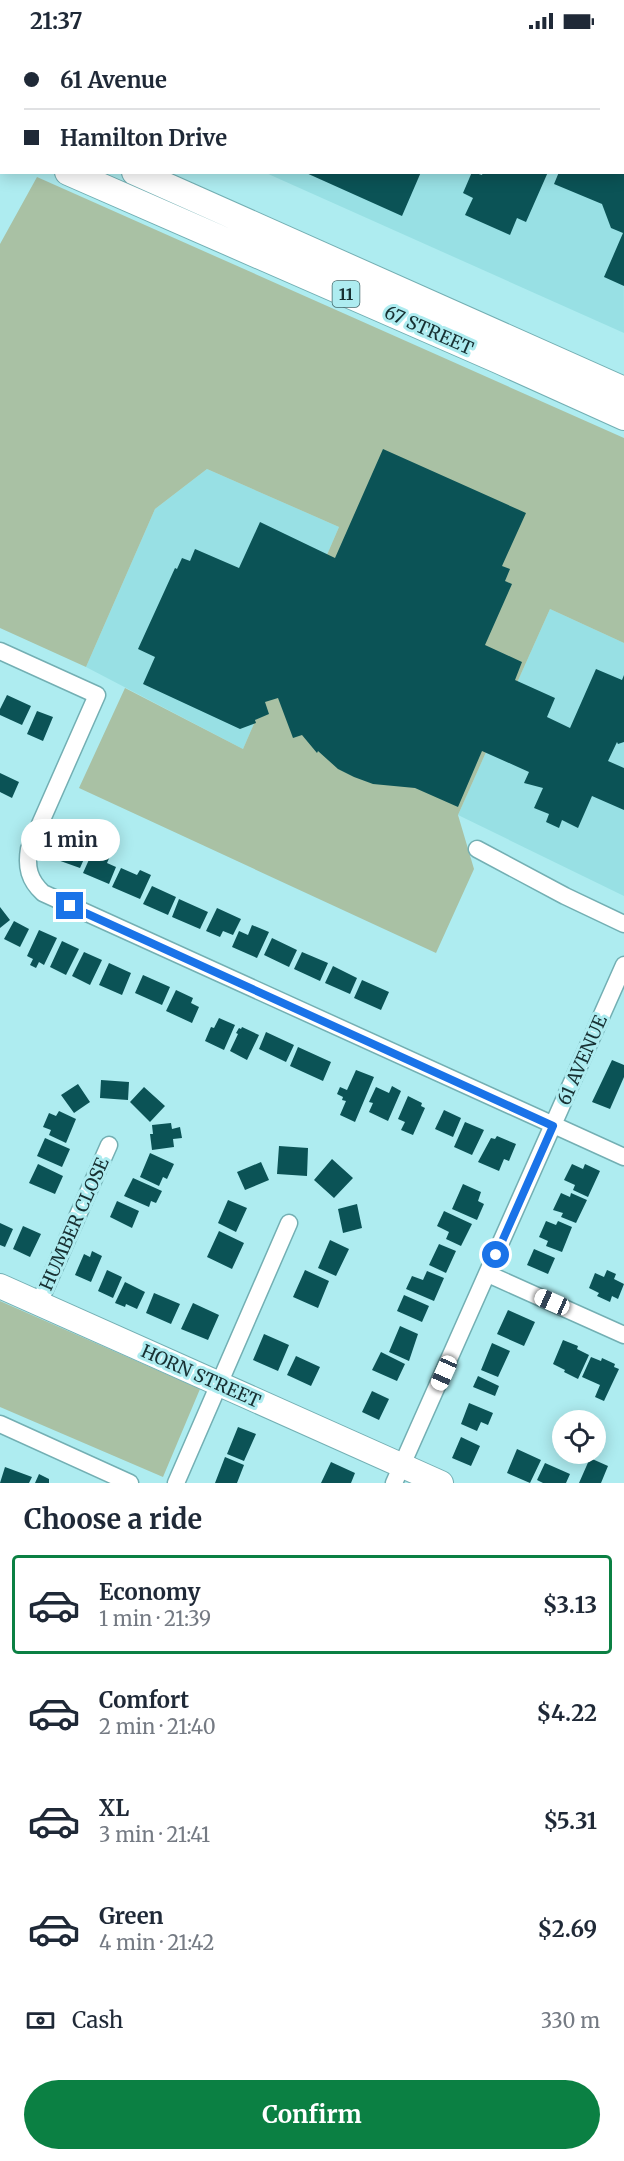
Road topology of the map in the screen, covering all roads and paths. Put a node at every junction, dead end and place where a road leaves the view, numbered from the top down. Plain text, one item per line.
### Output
1 (73, 174) edge
2 (139, 174) edge
3 (624, 390) edge
4 (624, 417) edge
5 (0, 651) edge
6 (477, 849) dead end
7 (624, 924) edge
8 (624, 965) edge
9 (553, 1126) junction
10 (109, 1145) dead end
11 (624, 1158) edge
12 (290, 1223) dead end
13 (488, 1274) junction
14 (0, 1286) edge
15 (39, 1303) junction
16 (624, 1335) edge
17 (218, 1383) junction
18 (0, 1424) edge
19 (398, 1474) edge
20 (130, 1483) edge
21 (176, 1483) edge
22 (441, 1483) edge

1 - 4 main road, 67 STREET / 11
2 - 3 main road, 67 STREET / 11
5 - 9 street
6 - 7 street
8 - 9 street, 61 AVENUE
9 - 11 street
9 - 13 street, 61 AVENUE
10 - 15 street, HUMBER CLOSE
12 - 17 street
13 - 16 street
13 - 19 street, 61 AVENUE
14 - 15 street, HORN STREET
15 - 17 street, HORN STREET
17 - 19 street, HORN STREET
17 - 21 street
18 - 20 street
19 - 22 street, HORN STREET

